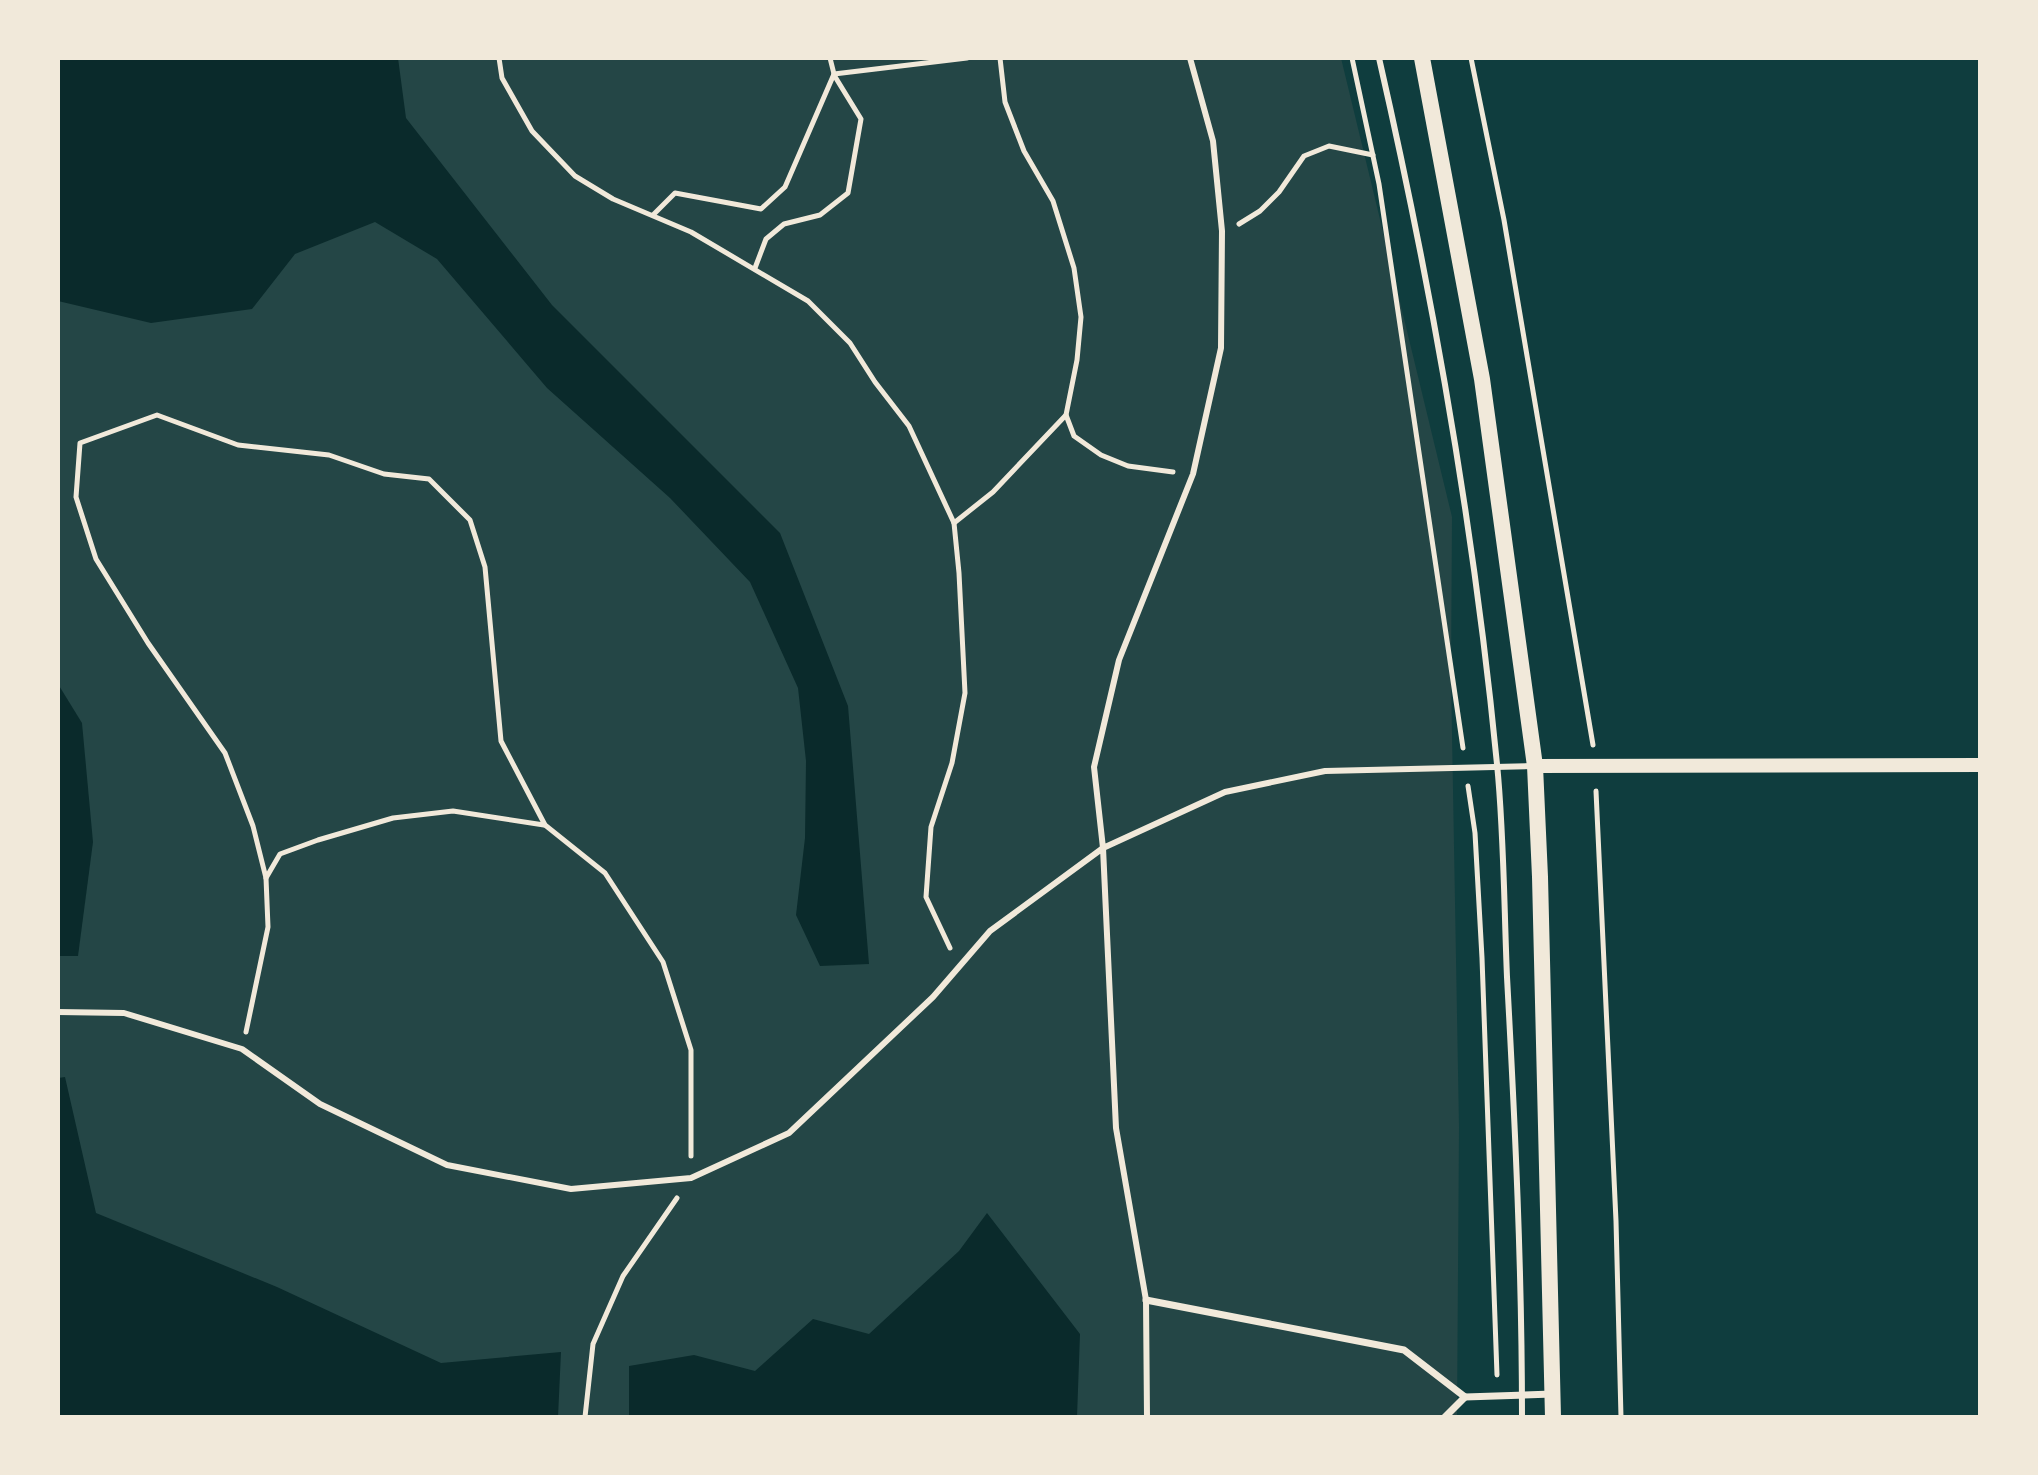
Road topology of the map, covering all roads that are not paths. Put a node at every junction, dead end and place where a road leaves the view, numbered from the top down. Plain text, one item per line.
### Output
1 (1190, 58) edge
2 (1379, 58) edge
3 (1422, 58) edge
4 (1980, 765) edge
5 (1535, 766) junction
6 (1497, 767) junction
7 (1103, 848) junction
8 (58, 1012) edge
9 (1146, 1300) junction
10 (1552, 1394) junction
11 (1522, 1396) junction
12 (1465, 1397) junction
13 (1147, 1417) edge
14 (1445, 1417) edge
15 (1522, 1417) edge
16 (1553, 1417) edge

1 - 7 lane
2 - 6 lane
3 - 5 main road
4 - 5 street
5 - 6 lane
5 - 10 main road
6 - 7 lane
6 - 11 lane
7 - 8 lane
7 - 9 lane
9 - 12 street
9 - 13 lane
10 - 11 street
10 - 16 main road
11 - 12 street
11 - 15 lane
12 - 14 street

